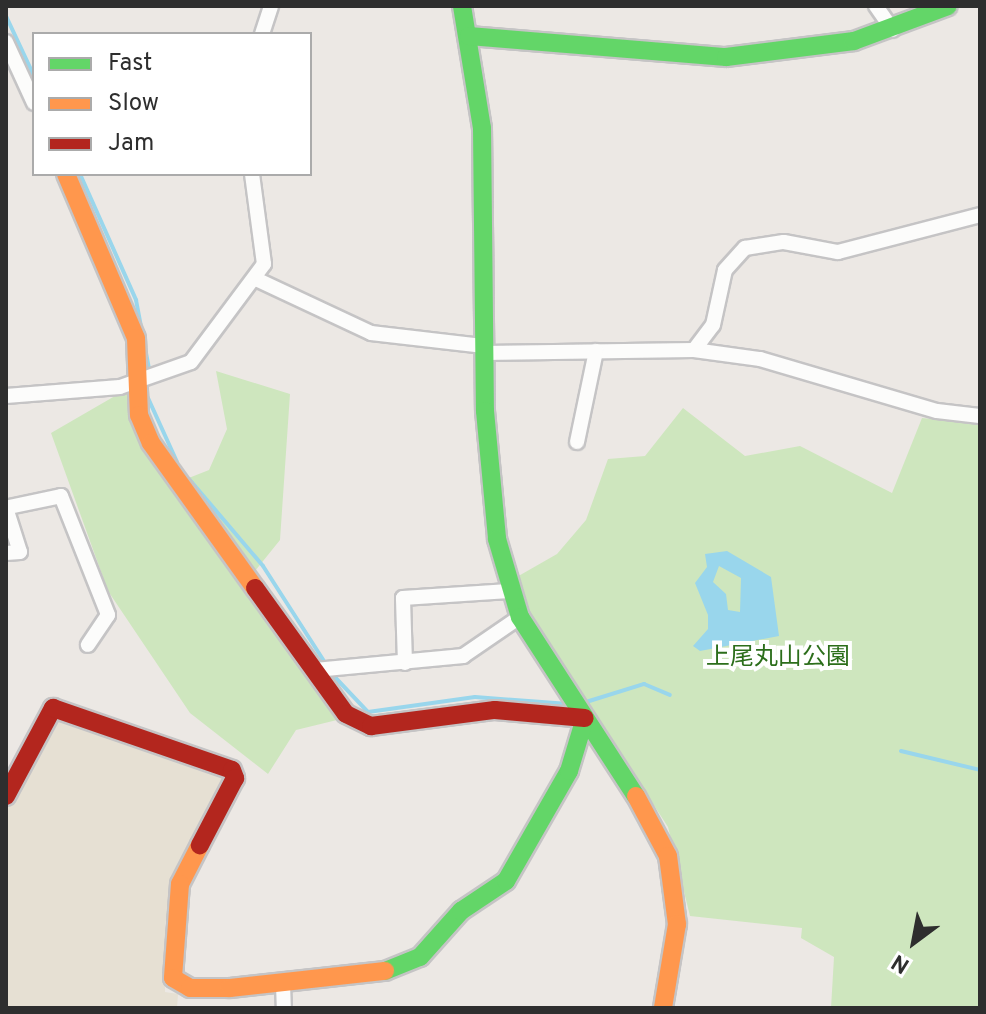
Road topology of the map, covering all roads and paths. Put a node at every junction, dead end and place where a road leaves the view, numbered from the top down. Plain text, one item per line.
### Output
1 (271, 6) edge
2 (462, 6) edge
3 (876, 6) edge
4 (948, 6) edge
5 (893, 30) junction
6 (263, 32) edge
7 (469, 36) junction
8 (6, 42) edge
9 (32, 99) edge
10 (67, 176) edge
11 (252, 176) edge
12 (980, 215) edge
13 (258, 280) junction
14 (484, 350) junction
15 (694, 350) junction
16 (596, 351) junction
17 (134, 384) junction
18 (6, 396) edge
19 (980, 416) edge
20 (577, 442) dead end
21 (8, 508) edge
22 (6, 553) edge
23 (509, 591) junction
24 (520, 617) junction
25 (88, 645) dead end
26 (405, 663) junction
27 (315, 670) junction
28 (585, 718) junction
29 (6, 796) edge
30 (283, 984) junction
31 (284, 1008) edge
32 (663, 1008) edge

1 - 6 street
2 - 7 street
3 - 5 street
4 - 5 street
5 - 7 street
7 - 14 street
8 - 9 street
10 - 17 street
11 - 13 street
12 - 15 street
13 - 14 street
13 - 17 street
14 - 16 street
14 - 23 street
15 - 16 street
15 - 19 street
16 - 20 street
17 - 18 street
17 - 27 street
21 - 22 street
21 - 25 street
23 - 24 street
23 - 26 street
24 - 26 street
24 - 28 street
26 - 27 street
27 - 28 street
28 - 30 street
28 - 32 street
29 - 30 street
30 - 31 street

